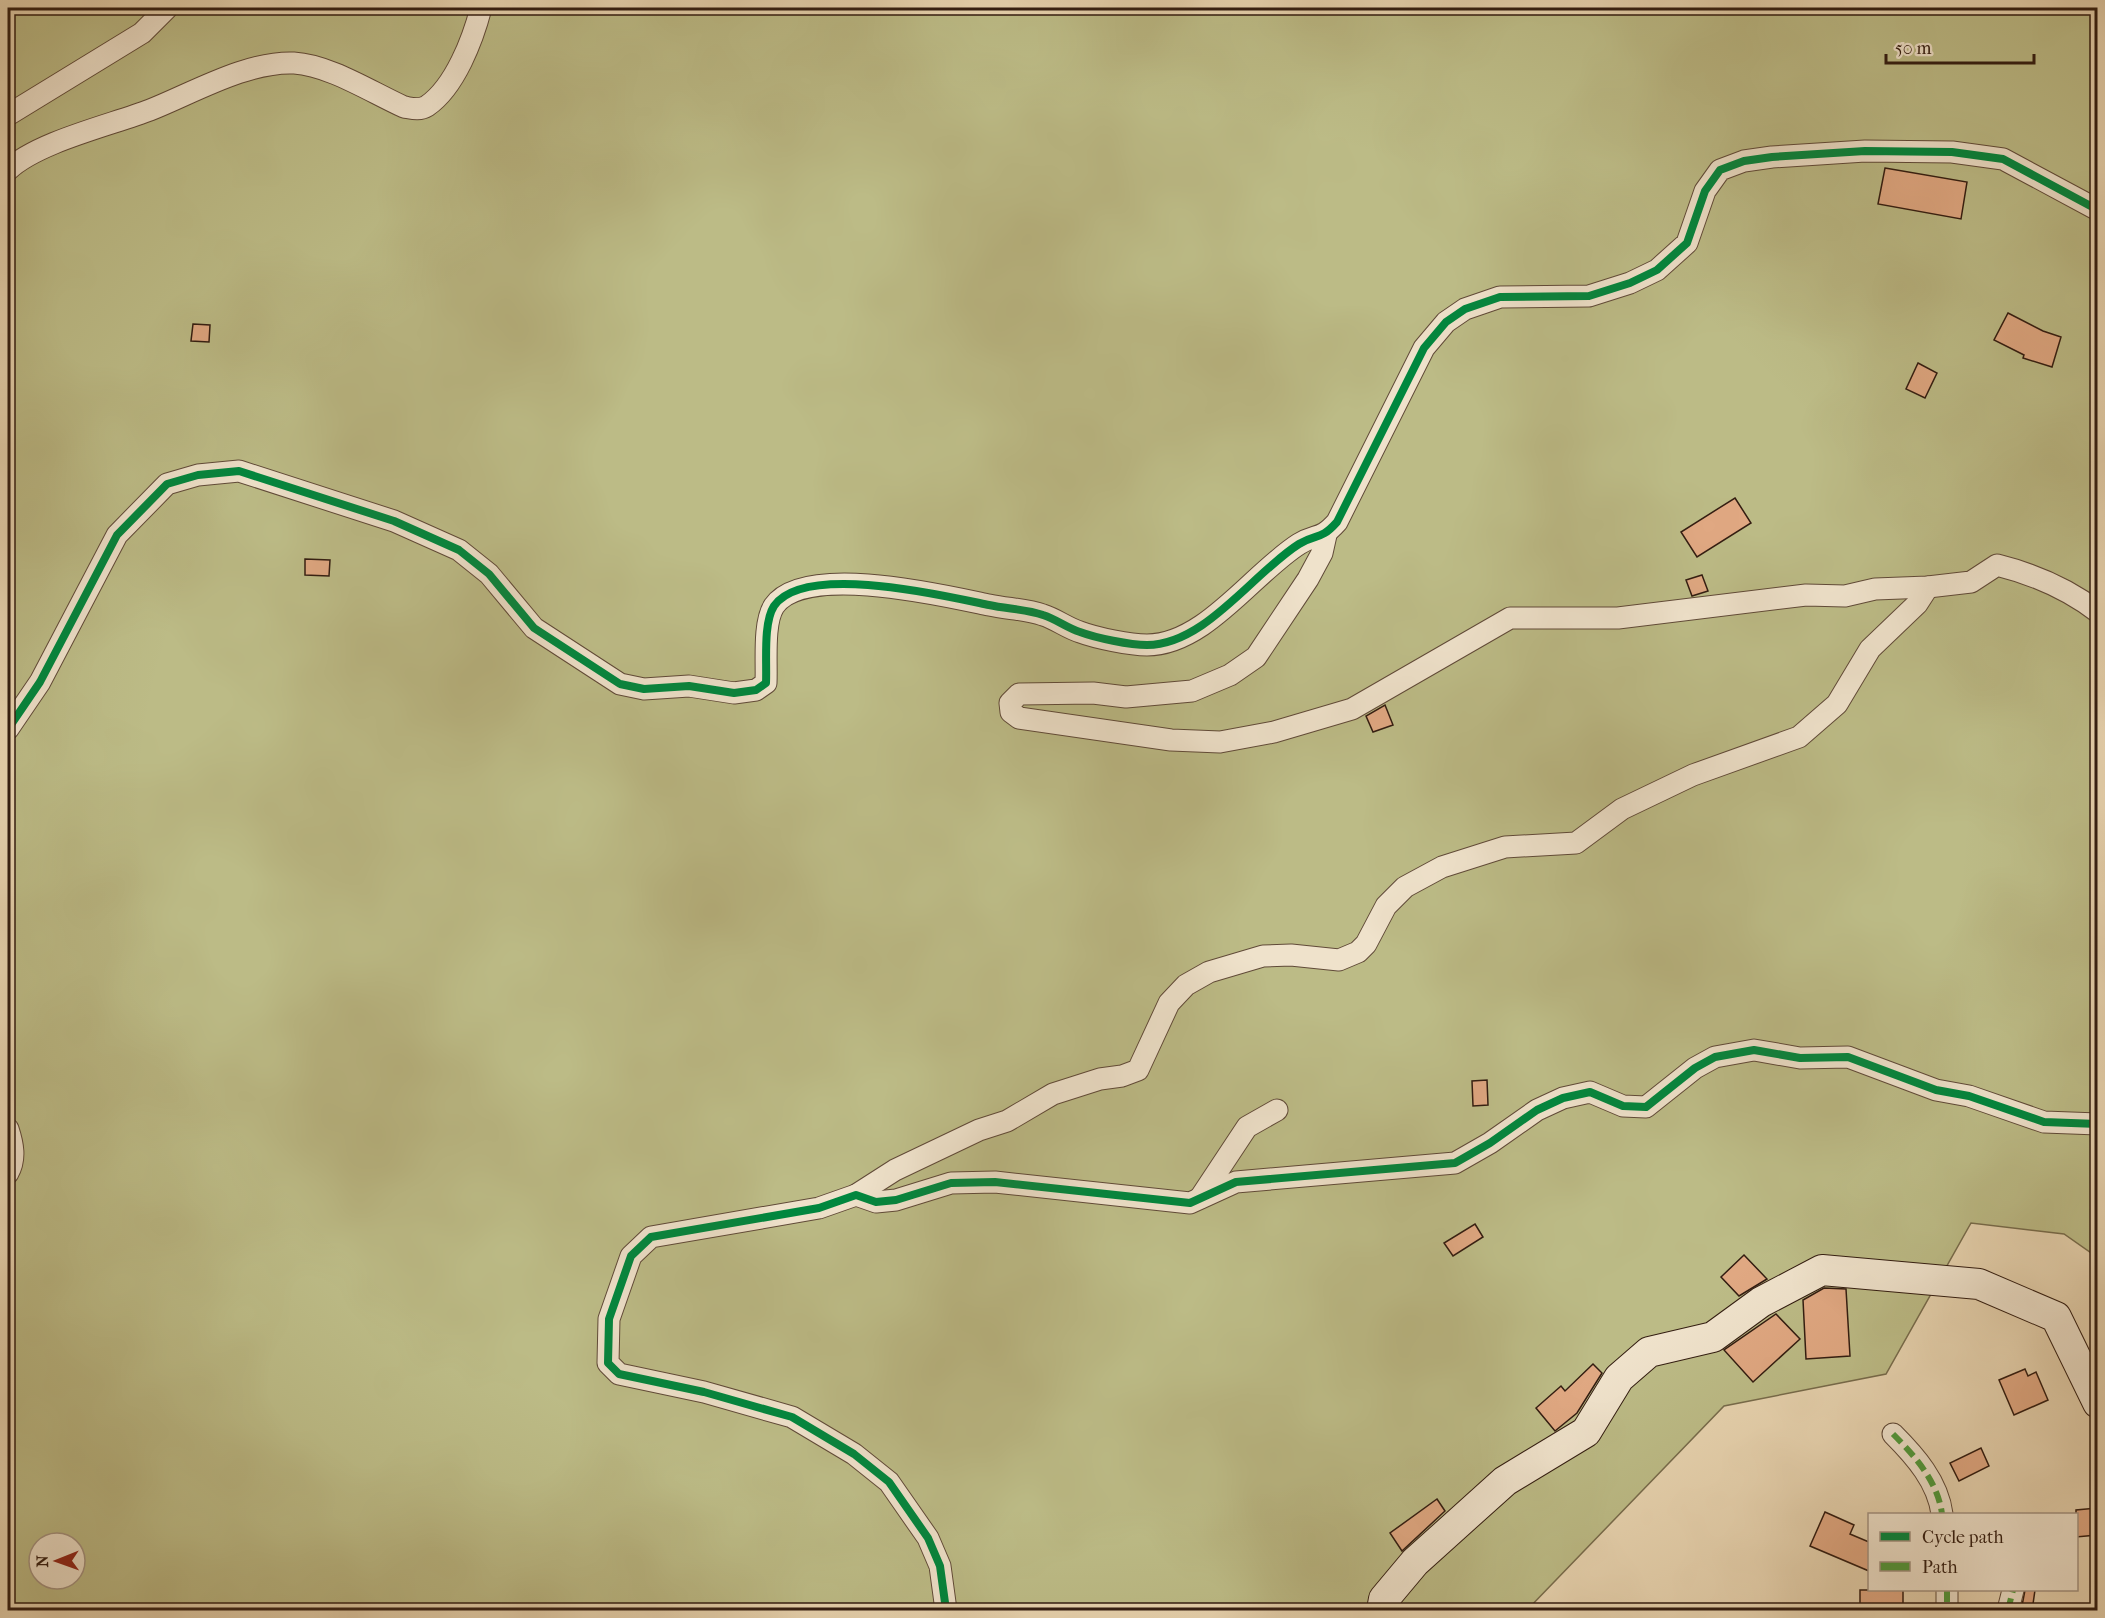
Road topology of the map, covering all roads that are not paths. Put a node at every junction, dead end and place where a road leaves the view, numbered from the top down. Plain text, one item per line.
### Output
1 (167, 8) edge
2 (481, 8) edge
3 (8, 115) edge
4 (8, 170) edge
5 (2097, 210) edge
6 (1326, 534) junction
7 (1928, 587) junction
8 (2097, 612) edge
9 (8, 729) edge
10 (1277, 1110) dead end
11 (2097, 1124) edge
12 (8, 1129) edge
13 (8, 1173) edge
14 (856, 1195) junction
15 (1200, 1198) junction
16 (2097, 1403) edge
17 (1893, 1434) dead end
18 (1942, 1513) edge
19 (1947, 1591) edge
20 (2013, 1591) edge
21 (945, 1611) edge
22 (1382, 1611) edge
23 (1947, 1611) edge
24 (2007, 1611) edge

1 - 3 street
2 - 4 street
5 - 6 street
6 - 7 street
6 - 9 street
7 - 8 street
7 - 14 street
10 - 15 street
11 - 15 street
12 - 13 street
14 - 15 street
14 - 21 street
16 - 22 street
17 - 18 street
19 - 23 street
20 - 24 street

